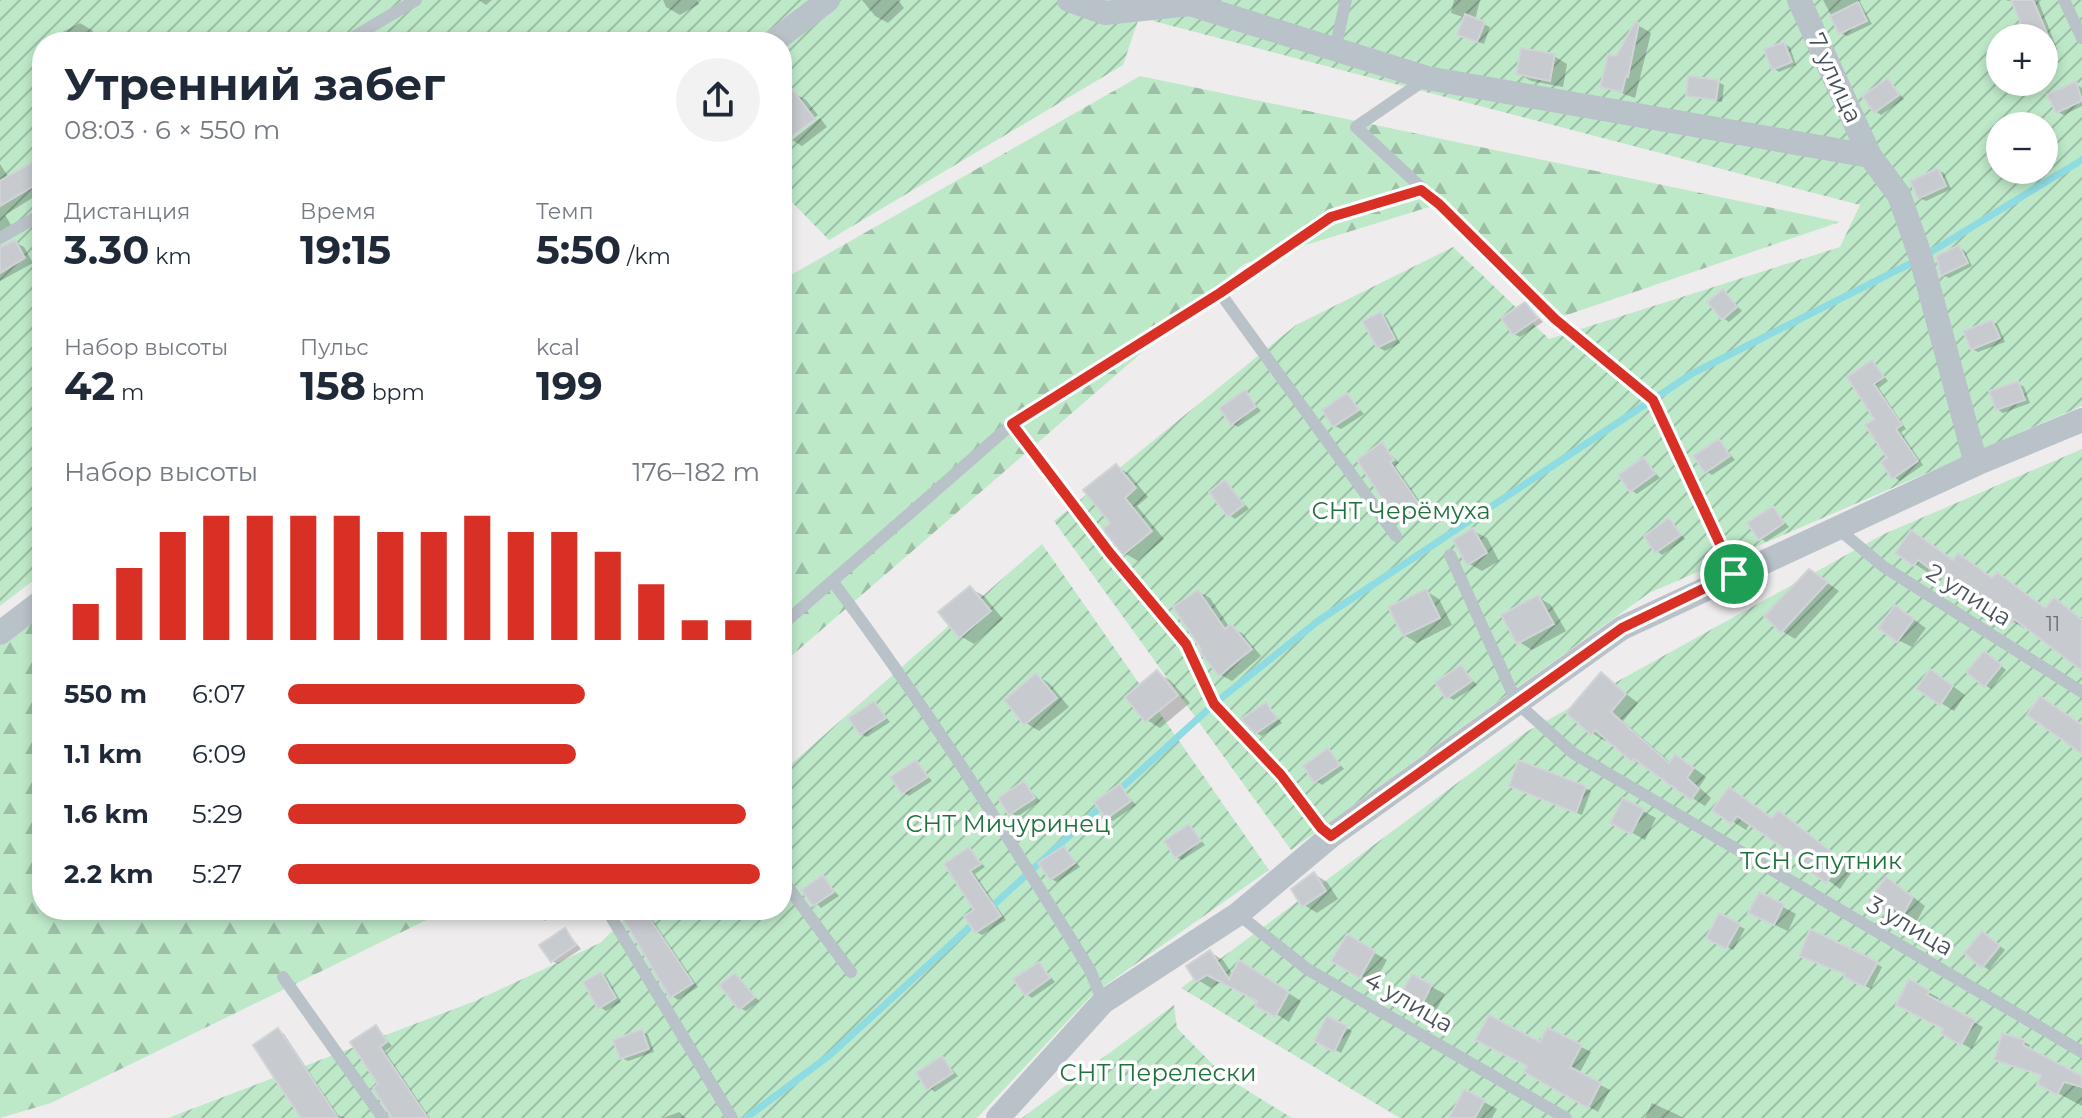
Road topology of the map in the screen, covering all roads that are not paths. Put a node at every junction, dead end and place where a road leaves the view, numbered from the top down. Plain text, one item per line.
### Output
1 (416, 0) edge
2 (828, 0) edge
3 (1069, 0) edge
4 (1346, 0) edge
5 (1799, 0) edge
6 (2064, 0) edge
7 (1106, 7) edge
8 (362, 32) edge
9 (786, 32) edge
10 (2082, 38) edge
11 (1335, 49) junction
12 (1427, 78) junction
13 (1870, 156) junction
14 (1421, 190) junction
15 (32, 220) edge
16 (0, 238) edge
17 (1220, 293) junction
18 (2082, 420) edge
19 (1012, 424) junction
20 (1976, 464) junction
21 (1837, 528) junction
22 (1396, 536) dead end
23 (1450, 555) dead end
24 (1734, 574) junction
25 (833, 582) junction
26 (32, 609) edge
27 (792, 617) edge
28 (0, 633) edge
29 (2082, 692) edge
30 (1517, 703) junction
31 (1331, 836) junction
32 (792, 892) edge
33 (1238, 914) junction
34 (613, 920) edge
35 (851, 972) dead end
36 (283, 977) dead end
37 (1103, 1002) junction
38 (2082, 1052) edge
39 (383, 1118) edge
40 (732, 1118) edge
41 (998, 1118) edge
42 (1566, 1118) edge

1 - 8 lane
2 - 9 street
3 - 7 street
4 - 11 lane
5 - 13 street, 7 улица
6 - 10 lane
7 - 11 street
11 - 12 street
12 - 13 street
12 - 14 lane
13 - 20 street, 7 улица
14 - 17 lane
14 - 24 lane
15 - 16 lane
17 - 19 lane
17 - 22 lane
18 - 20 street
19 - 25 lane
19 - 31 lane
20 - 21 street
21 - 24 street
21 - 29 lane, 2 улица
23 - 30 lane
24 - 30 street
25 - 27 lane
25 - 37 lane
26 - 28 street
30 - 31 street
30 - 38 lane, 3 улица
31 - 33 street
32 - 35 lane
33 - 37 street
33 - 42 lane, 4 улица
34 - 40 lane
36 - 39 lane
37 - 41 street

